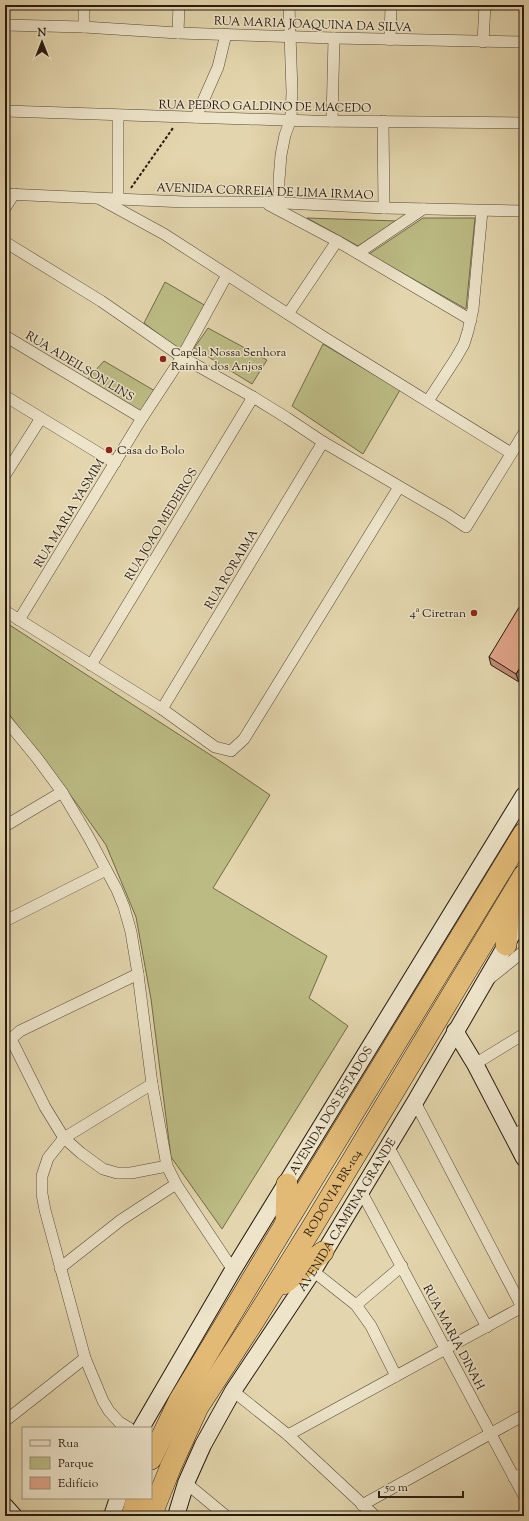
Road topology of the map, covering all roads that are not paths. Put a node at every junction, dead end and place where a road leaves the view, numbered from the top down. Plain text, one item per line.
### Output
1 (84, 5) edge
2 (179, 5) edge
3 (289, 5) edge
4 (391, 5) edge
5 (484, 5) edge
6 (5, 25) edge
7 (84, 27) junction
8 (178, 33) junction
9 (226, 34) junction
10 (289, 36) junction
11 (334, 38) junction
12 (390, 40) junction
13 (483, 42) junction
14 (524, 42) edge
15 (5, 111) edge
16 (118, 115) junction
17 (196, 117) junction
18 (291, 119) junction
19 (332, 121) junction
20 (383, 122) junction
21 (524, 123) edge
22 (10, 194) edge
23 (98, 198) junction
24 (121, 199) junction
25 (265, 202) junction
26 (279, 203) junction
27 (5, 208) edge
28 (384, 208) junction
29 (423, 209) junction
30 (482, 211) junction
31 (524, 211) edge
32 (337, 241) junction
33 (5, 242) edge
34 (358, 253) junction
35 (227, 275) junction
36 (288, 314) junction
37 (471, 320) junction
38 (5, 336) edge
39 (182, 357) junction
40 (5, 396) edge
41 (253, 397) junction
42 (428, 401) junction
43 (41, 418) junction
44 (142, 418) junction
45 (524, 433) edge
46 (323, 442) junction
47 (511, 453) junction
48 (115, 463) junction
49 (5, 475) edge
50 (399, 486) junction
51 (5, 611) edge
52 (19, 620) junction
53 (91, 665) junction
54 (162, 709) junction
55 (7, 726) edge
56 (62, 792) junction
57 (524, 795) edge
58 (5, 826) edge
59 (524, 833) edge
60 (106, 870) junction
61 (524, 875) edge
62 (509, 899) junction
63 (524, 914) edge
64 (5, 921) edge
65 (515, 948) edge
66 (138, 974) junction
67 (455, 1031) junction
68 (524, 1034) edge
69 (475, 1064) junction
70 (152, 1084) junction
71 (415, 1102) junction
72 (518, 1133) edge
73 (64, 1138) junction
74 (388, 1146) junction
75 (524, 1158) edge
76 (167, 1166) junction
77 (176, 1184) junction
78 (287, 1184) junction
79 (361, 1191) junction
80 (286, 1223) junction
81 (324, 1252) junction
82 (402, 1266) junction
83 (60, 1268) junction
84 (233, 1270) junction
85 (313, 1271) junction
86 (271, 1293) junction
87 (356, 1305) junction
88 (523, 1308) edge
89 (487, 1327) junction
90 (446, 1349) junction
91 (85, 1358) junction
92 (396, 1376) junction
93 (233, 1392) junction
94 (524, 1415) edge
95 (6, 1417) edge
96 (127, 1427) edge
97 (142, 1427) edge
98 (491, 1434) junction
99 (288, 1435) junction
100 (152, 1457) edge
101 (519, 1475) edge
102 (186, 1483) junction
103 (524, 1496) edge
104 (130, 1504) edge
105 (362, 1505) junction
106 (5, 1506) edge
107 (14, 1516) edge
108 (112, 1516) edge
109 (153, 1516) edge
110 (176, 1516) edge
111 (226, 1516) edge
112 (375, 1516) edge

1 - 7 street
2 - 8 street
3 - 10 street
4 - 12 street
5 - 13 street
6 - 7 street, RUA MARIA JOAQUINA DA SILVA
7 - 8 street, RUA MARIA JOAQUINA DA SILVA
8 - 9 street, RUA MARIA JOAQUINA DA SILVA
9 - 10 street, RUA MARIA JOAQUINA DA SILVA
9 - 17 street
10 - 11 street, RUA MARIA JOAQUINA DA SILVA
10 - 18 street
11 - 12 street, RUA MARIA JOAQUINA DA SILVA
11 - 19 street
12 - 13 street, RUA MARIA JOAQUINA DA SILVA
13 - 14 street, RUA MARIA JOAQUINA DA SILVA
15 - 16 street, RUA PEDRO GALDINO DE MACEDO
16 - 17 street, RUA PEDRO GALDINO DE MACEDO
16 - 24 street
17 - 18 street, RUA PEDRO GALDINO DE MACEDO
18 - 19 street, RUA PEDRO GALDINO DE MACEDO
18 - 26 street
19 - 20 street, RUA PEDRO GALDINO DE MACEDO
20 - 21 street, RUA PEDRO GALDINO DE MACEDO
20 - 28 street
22 - 23 street, AVENIDA CORREIA DE LIMA IRMAO
22 - 27 street
23 - 24 street, AVENIDA CORREIA DE LIMA IRMAO
23 - 35 street
24 - 25 street, AVENIDA CORREIA DE LIMA IRMAO
25 - 26 street, AVENIDA CORREIA DE LIMA IRMAO
25 - 32 street
26 - 28 street, AVENIDA CORREIA DE LIMA IRMAO
28 - 29 street, AVENIDA CORREIA DE LIMA IRMAO
29 - 30 street, AVENIDA CORREIA DE LIMA IRMAO
29 - 34 street
30 - 31 street, AVENIDA CORREIA DE LIMA IRMAO
30 - 37 street
32 - 34 street
32 - 36 street
33 - 39 street
34 - 37 street
35 - 36 street
35 - 39 street, RUA MARIA YASMIM
36 - 42 street
37 - 42 street
38 - 44 street, RUA ADEILSON LINS
39 - 41 street
39 - 44 street, RUA MARIA YASMIM
40 - 43 street
41 - 46 street
41 - 53 street, RUA JOAO MEDEIROS
42 - 47 street
43 - 48 street
43 - 49 street
44 - 48 street, RUA MARIA YASMIM
45 - 47 street
46 - 50 street
46 - 54 street, RUA RORAIMA
47 - 50 street
48 - 52 street, RUA MARIA YASMIM
50 - 54 street
51 - 52 street
52 - 53 street
53 - 54 street
55 - 56 street
56 - 58 street
56 - 60 street
57 - 78 main road, AVENIDA DOS ESTADOS
59 - 80 highway, RODOVIA BR-104
60 - 64 street
60 - 66 street
61 - 62 highway, RODOVIA BR-104
62 - 65 highway
62 - 86 highway, RODOVIA BR-104
63 - 65 main road, AVENIDA CAMPINA GRANDE
65 - 67 main road, AVENIDA CAMPINA GRANDE
66 - 70 street
66 - 73 street
67 - 69 main road
67 - 71 main road, AVENIDA CAMPINA GRANDE
68 - 69 street
69 - 72 main road
70 - 73 street
70 - 76 street
71 - 74 main road, AVENIDA CAMPINA GRANDE
71 - 88 street
72 - 75 main road
73 - 76 street
73 - 83 street
74 - 79 main road, AVENIDA CAMPINA GRANDE
74 - 89 street
76 - 77 street
77 - 83 street
77 - 84 street
78 - 80 highway
78 - 84 main road, AVENIDA DOS ESTADOS
79 - 81 main road, AVENIDA CAMPINA GRANDE
79 - 82 street, RUA MARIA DINAH
80 - 100 highway, RODOVIA BR-104
81 - 85 main road, AVENIDA CAMPINA GRANDE
81 - 86 highway
82 - 87 street
82 - 90 street, RUA MARIA DINAH
83 - 91 street
84 - 97 main road, AVENIDA DOS ESTADOS
85 - 87 street
85 - 93 main road, AVENIDA CAMPINA GRANDE
86 - 109 highway, RODOVIA BR-104
87 - 92 street
88 - 89 street
89 - 90 street
90 - 92 street
90 - 98 street, RUA MARIA DINAH
91 - 95 street
91 - 96 street
92 - 99 street
93 - 99 street
93 - 102 main road, AVENIDA CAMPINA GRANDE
94 - 98 street
98 - 101 street, RUA MARIA DINAH
98 - 105 street
99 - 105 street
101 - 103 street, RUA MARIA DINAH
102 - 110 main road, AVENIDA CAMPINA GRANDE
102 - 111 street
104 - 108 main road
105 - 112 street
106 - 107 main road

